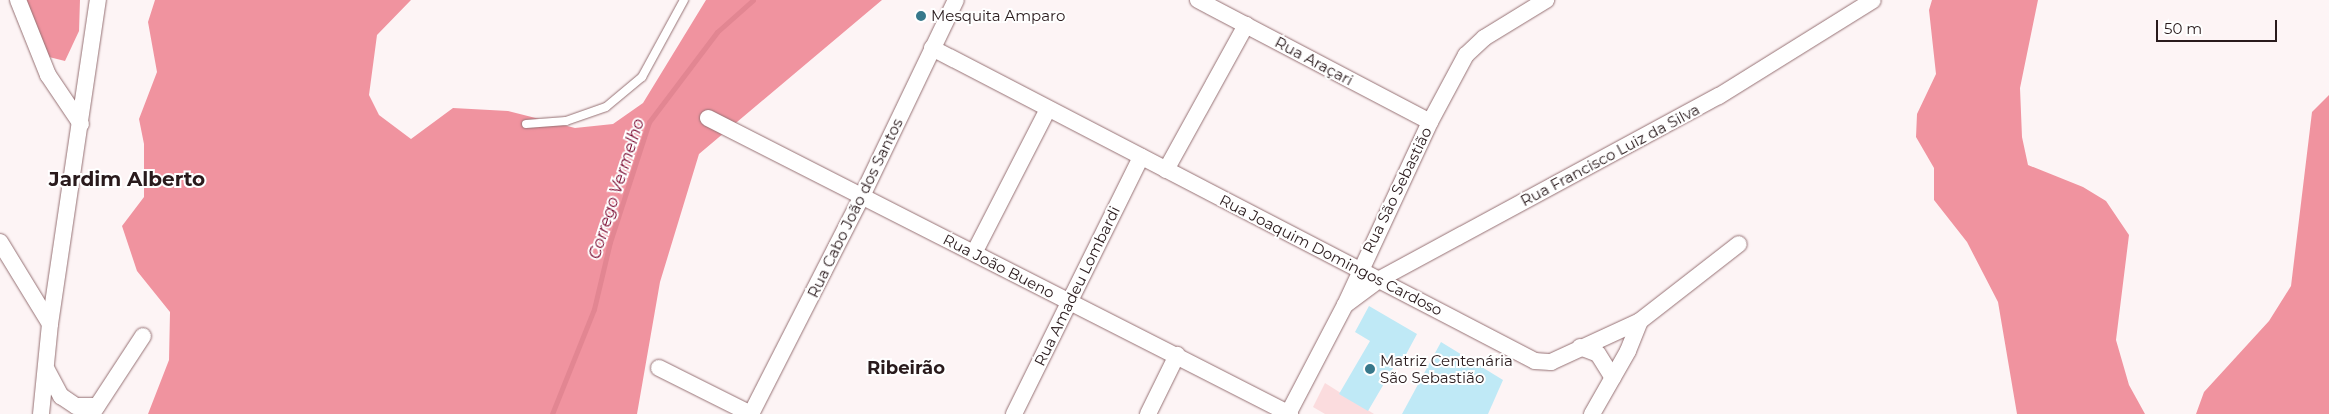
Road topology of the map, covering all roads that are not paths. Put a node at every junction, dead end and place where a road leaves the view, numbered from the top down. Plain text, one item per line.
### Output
1 (18, 0) edge
2 (98, 0) edge
3 (684, 0) edge
4 (956, 0) edge
5 (1198, 0) edge
6 (1546, 0) edge
7 (1873, 0) edge
8 (1246, 25) junction
9 (932, 48) junction
10 (1048, 109) junction
11 (708, 118) dead end
12 (1430, 122) junction
13 (81, 124) junction
14 (526, 124) dead end
15 (1141, 157) junction
16 (1166, 170) junction
17 (862, 196) junction
18 (0, 242) edge
19 (1738, 244) dead end
20 (974, 253) junction
21 (1358, 270) junction
22 (1380, 279) junction
23 (1070, 302) junction
24 (1345, 304) junction
25 (1640, 321) junction
26 (50, 324) junction
27 (143, 336) dead end
28 (1580, 347) junction
29 (1177, 355) junction
30 (659, 368) dead end
31 (47, 370) junction
32 (1612, 378) junction
33 (94, 410) edge
34 (41, 414) edge
35 (751, 414) edge
36 (1014, 414) edge
37 (1148, 414) edge
38 (1289, 414) edge
39 (1592, 414) edge

1 - 13 street
2 - 13 street
3 - 14 lane
4 - 9 street, Rua Cabo João dos Santos
5 - 8 street, Rua Araçari
6 - 12 street, Rua São Sebastião
7 - 22 street, Rua Francisco Luiz da Silva
8 - 12 street, Rua Araçari
8 - 16 street
9 - 10 street, Rua Joaquim Domingos Cardoso
9 - 17 street, Rua Cabo João dos Santos
10 - 15 street, Rua Joaquim Domingos Cardoso
10 - 20 street
11 - 17 street, Rua João Bueno
12 - 21 street, Rua São Sebastião
13 - 26 street
15 - 16 street, Rua Joaquim Domingos Cardoso
15 - 23 street, Rua Amadeu Lombardi
16 - 21 street, Rua Joaquim Domingos Cardoso
17 - 20 street, Rua João Bueno
17 - 35 street, Rua Cabo João dos Santos
18 - 26 street
19 - 25 street, Rua Joaquim Domingos Cardoso
20 - 23 street, Rua João Bueno
21 - 22 street, Rua Joaquim Domingos Cardoso
21 - 24 street, Rua São Sebastião
22 - 24 street, Rua Francisco Luiz da Silva
22 - 28 street, Rua Joaquim Domingos Cardoso
23 - 29 street, Rua João Bueno
23 - 36 street, Rua Amadeu Lombardi
24 - 38 street, Rua São Sebastião
25 - 28 street, Rua Joaquim Domingos Cardoso
25 - 32 street
26 - 31 street
27 - 33 street
28 - 32 street
29 - 37 street
29 - 38 street, Rua João Bueno
30 - 35 street
31 - 33 street
31 - 34 street
32 - 39 street

